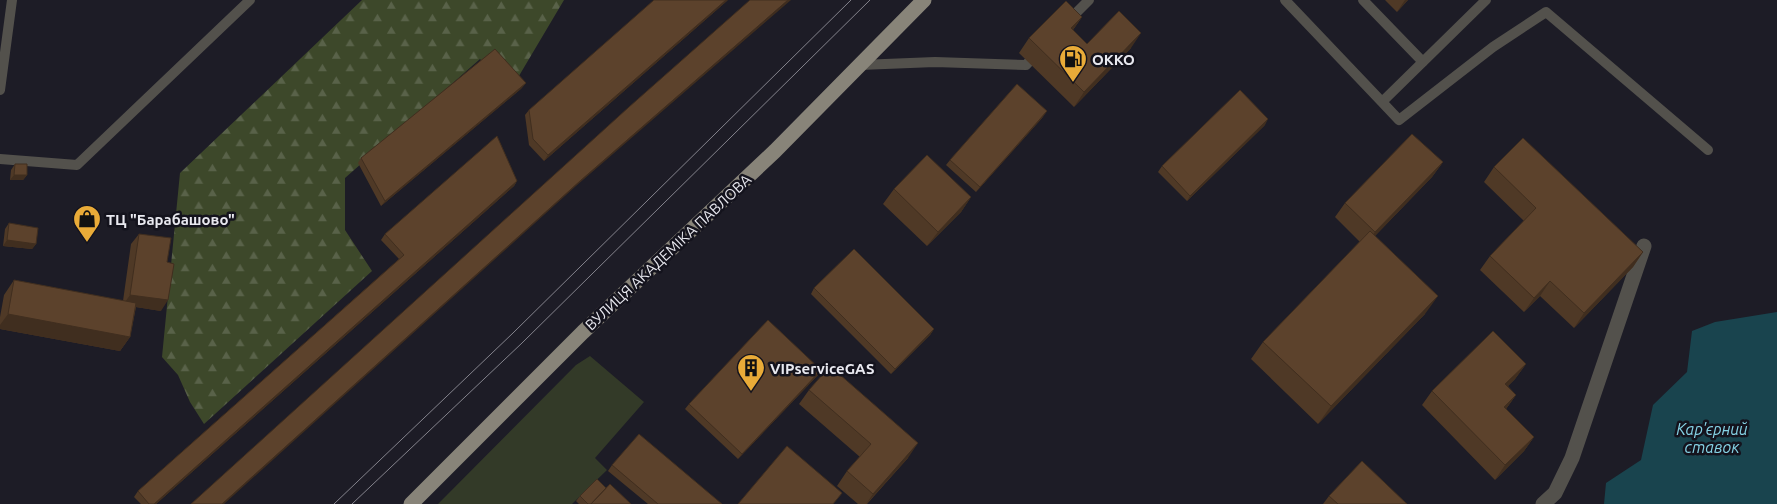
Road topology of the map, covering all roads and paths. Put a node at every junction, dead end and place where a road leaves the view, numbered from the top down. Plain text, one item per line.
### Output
1 (12, 0) edge
2 (250, 0) edge
3 (924, 0) edge
4 (1089, 0) edge
5 (1285, 0) edge
6 (1363, 0) edge
7 (1486, 0) edge
8 (1058, 32) edge
9 (1045, 46) edge
10 (1423, 62) junction
11 (860, 65) junction
12 (0, 90) edge
13 (1382, 102) junction
14 (1708, 150) dead end
15 (0, 159) edge
16 (1644, 246) dead end
17 (411, 504) edge
18 (1543, 504) edge

1 - 12 lane
2 - 15 lane
3 - 11 main road, ВУЛИЦЯ АКАДЕМІКА ПАВЛОВА
4 - 8 lane
5 - 13 lane
6 - 10 lane
7 - 10 lane
9 - 11 lane
10 - 13 lane
11 - 17 main road, ВУЛИЦЯ АКАДЕМІКА ПАВЛОВА
13 - 14 lane
16 - 18 street

